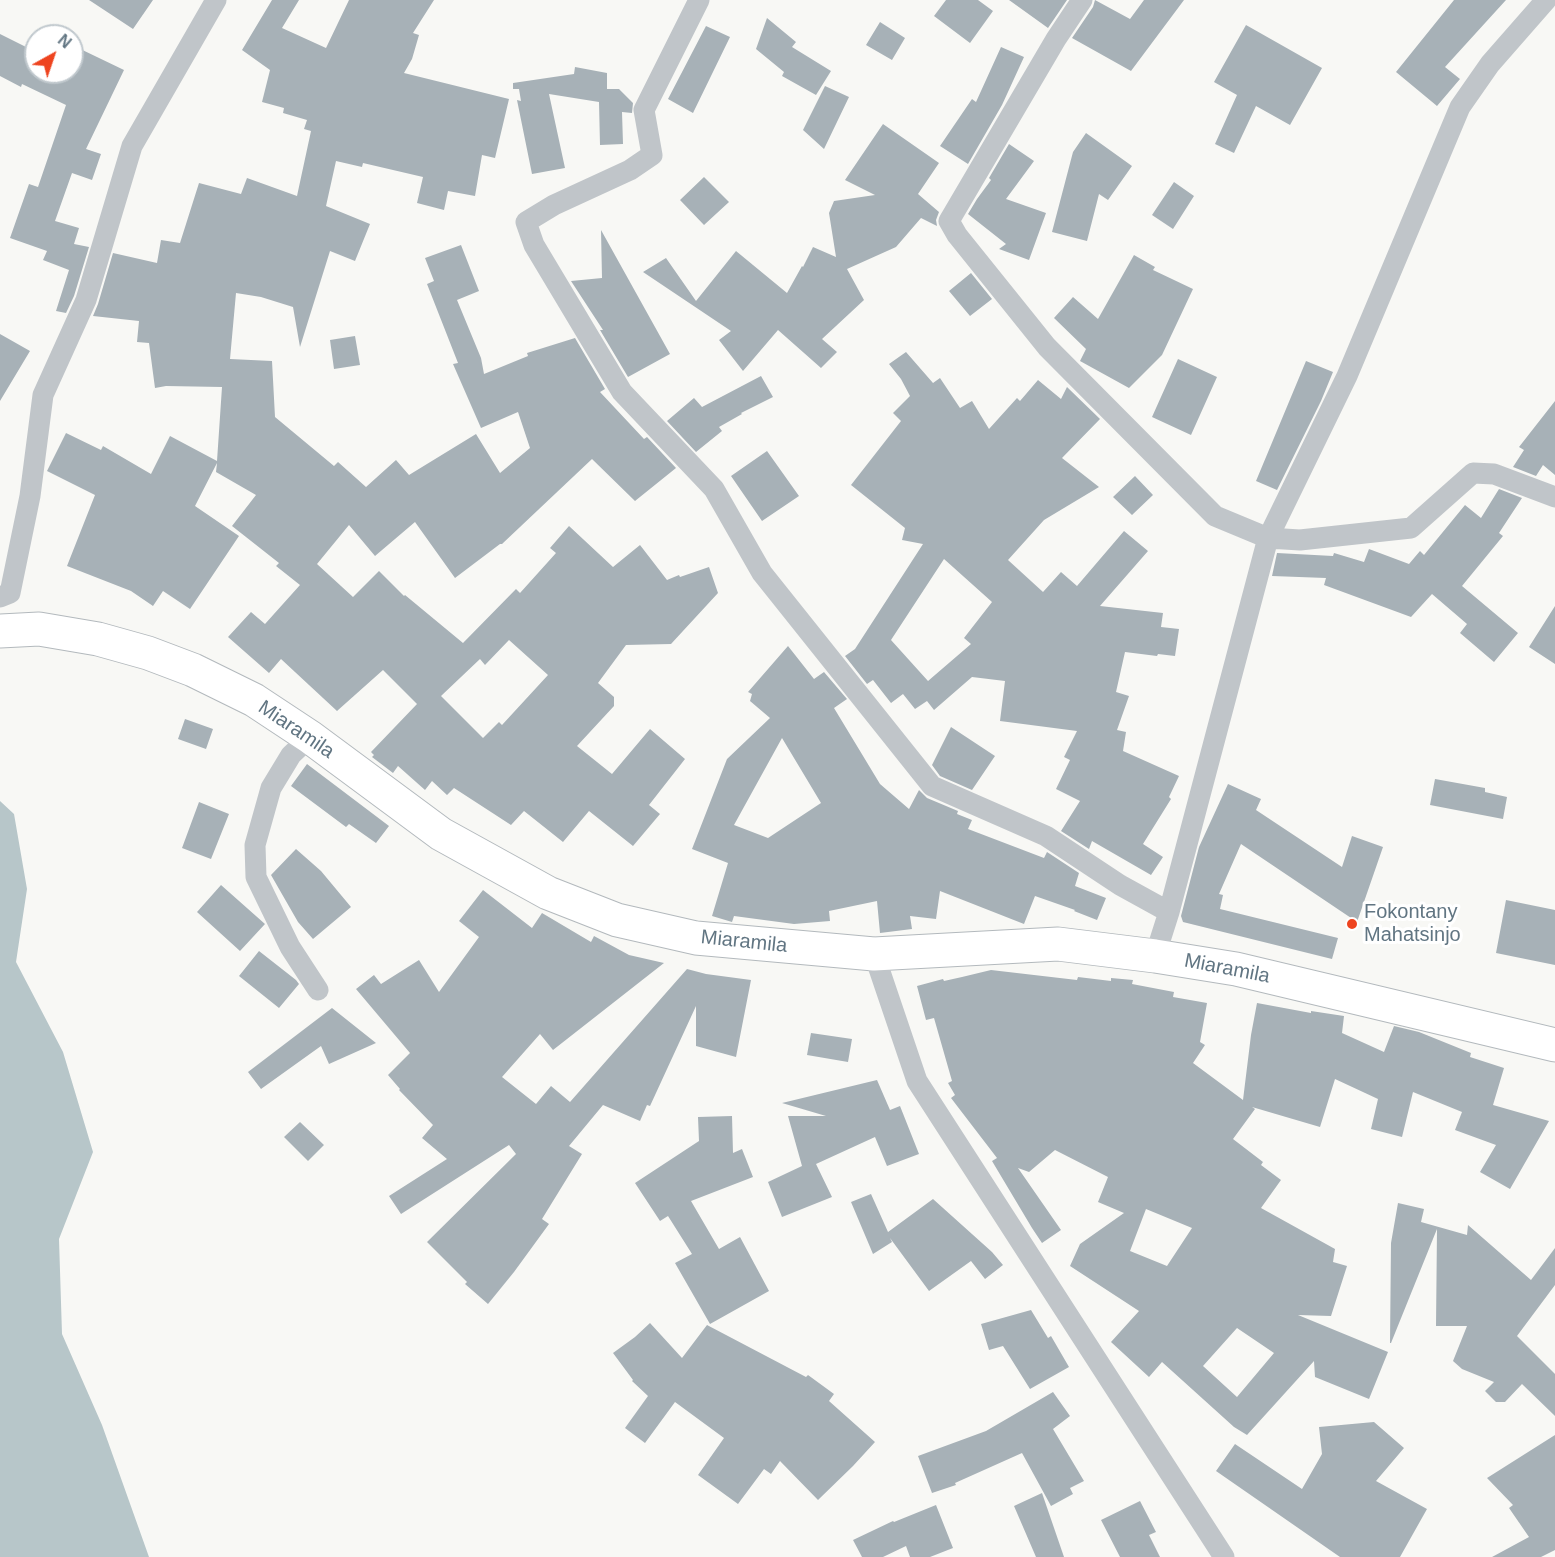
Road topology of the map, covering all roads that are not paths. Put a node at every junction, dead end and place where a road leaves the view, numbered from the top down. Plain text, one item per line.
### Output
1 (216, 0) edge
2 (699, 0) edge
3 (1082, 0) edge
4 (1546, 0) edge
5 (1555, 497) edge
6 (1268, 538) junction
7 (0, 597) edge
8 (0, 631) edge
9 (310, 737) junction
10 (1168, 912) junction
11 (874, 954) junction
12 (1155, 956) junction
13 (318, 990) dead end
14 (1555, 1045) edge
15 (1224, 1557) edge

1 - 7 street
2 - 10 street
3 - 6 street
4 - 6 street
5 - 6 street
6 - 10 street
8 - 9 main road, Miaramila
9 - 11 main road, Miaramila
9 - 13 street
10 - 12 street
11 - 12 main road, Miaramila
11 - 15 street
12 - 14 main road, Miaramila

